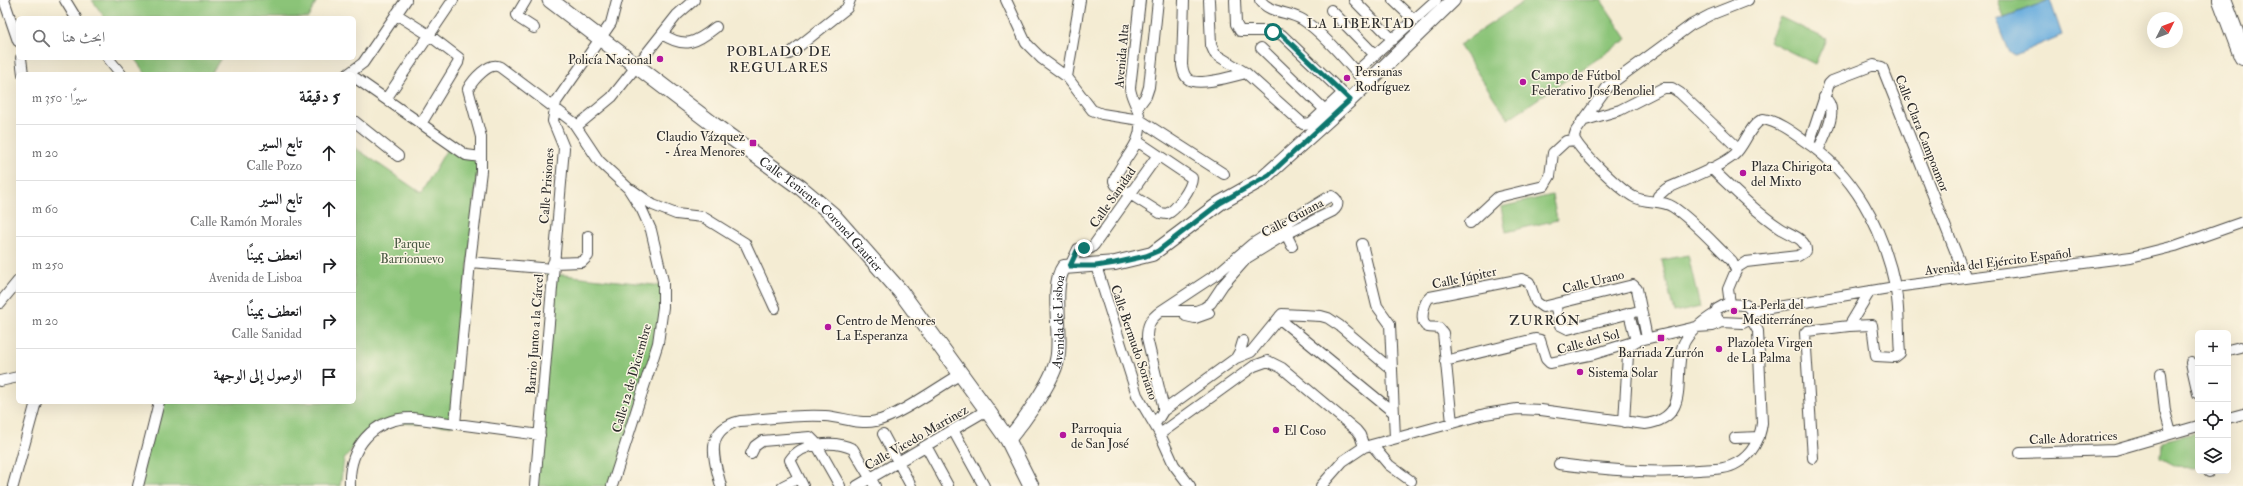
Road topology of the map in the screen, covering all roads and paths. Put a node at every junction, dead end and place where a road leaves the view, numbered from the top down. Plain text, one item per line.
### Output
1 (4, 0) edge
2 (65, 0) edge
3 (406, 0) edge
4 (453, 0) edge
5 (526, 0) edge
6 (550, 0) edge
7 (617, 0) edge
8 (694, 0) edge
9 (850, 0) edge
10 (1006, 0) edge
11 (1080, 0) edge
12 (1140, 0) edge
13 (1158, 0) edge
14 (1184, 0) edge
15 (1208, 0) edge
16 (1235, 0) edge
17 (1260, 0) edge
18 (1354, 0) edge
19 (1393, 0) edge
20 (1453, 0) edge
21 (1748, 0) edge
22 (2222, 0) edge
23 (2235, 0) edge
24 (1432, 1) edge
25 (1331, 10) dead end
26 (396, 14) junction
27 (75, 16) edge
28 (1414, 20) junction
29 (2243, 26) edge
30 (716, 27) dead end
31 (534, 28) dead end
32 (662, 34) junction
33 (16, 35) edge
34 (429, 35) junction
35 (602, 39) junction
36 (1393, 40) junction
37 (1261, 48) dead end
38 (789, 54) dead end
39 (1375, 55) junction
40 (2243, 56) edge
41 (21, 60) edge
42 (110, 60) edge
43 (637, 66) junction
44 (23, 72) edge
45 (119, 72) edge
46 (354, 72) edge
47 (1356, 72) junction
48 (1246, 73) junction
49 (1067, 77) junction
50 (356, 79) edge
51 (1366, 84) junction
52 (1346, 96) junction
53 (1824, 97) junction
54 (386, 99) junction
55 (555, 107) junction
56 (1137, 108) junction
57 (1325, 110) junction
58 (1140, 120) junction
59 (1582, 121) junction
60 (356, 123) edge
61 (421, 124) junction
62 (577, 126) junction
63 (1575, 140) junction
64 (1137, 142) junction
65 (1809, 144) junction
66 (1739, 149) junction
67 (1818, 151) junction
68 (1158, 155) junction
69 (398, 156) dead end
70 (481, 157) junction
71 (1711, 168) junction
72 (1224, 174) dead end
73 (628, 188) junction
74 (1130, 194) junction
75 (1657, 201) junction
76 (2243, 222) edge
77 (1470, 223) dead end
78 (1286, 234) junction
79 (588, 236) dead end
80 (1362, 244) dead end
81 (1292, 246) dead end
82 (470, 262) junction
83 (553, 266) junction
84 (1070, 266) junction
85 (1096, 266) junction
86 (1734, 275) junction
87 (1966, 278) junction
88 (16, 280) edge
89 (16, 283) edge
90 (1895, 287) junction
91 (1870, 291) junction
92 (0, 294) edge
93 (0, 303) edge
94 (1555, 304) junction
95 (1730, 304) junction
96 (775, 308) dead end
97 (1175, 310) junction
98 (1161, 311) junction
99 (1641, 311) junction
100 (1209, 313) dead end
101 (1716, 313) junction
102 (1630, 314) junction
103 (1751, 315) junction
104 (1280, 316) junction
105 (1721, 322) junction
106 (1849, 326) junction
107 (1696, 327) junction
108 (1647, 338) junction
109 (1242, 341) dead end
110 (1636, 341) junction
111 (2240, 347) dead end
112 (2231, 349) edge
113 (1236, 358) junction
114 (1445, 361) junction
115 (2191, 363) dead end
116 (1392, 370) junction
117 (960, 374) junction
118 (2161, 374) dead end
119 (16, 378) edge
120 (2195, 381) edge
121 (0, 382) edge
122 (35, 404) edge
123 (158, 404) edge
124 (987, 410) junction
125 (1163, 411) junction
126 (1394, 412) junction
127 (2243, 414) edge
128 (2231, 415) edge
129 (1624, 422) junction
130 (1452, 423) junction
131 (455, 424) junction
132 (1155, 424) junction
133 (2195, 427) edge
134 (953, 430) junction
135 (882, 434) dead end
136 (1160, 434) junction
137 (2171, 434) junction
138 (540, 435) junction
139 (1759, 437) junction
140 (1395, 438) junction
141 (1735, 438) dead end
142 (1008, 440) junction
143 (815, 444) junction
144 (926, 446) junction
145 (1368, 446) junction
146 (2020, 453) dead end
147 (751, 454) dead end
148 (1813, 458) dead end
149 (898, 462) junction
150 (1559, 464) dead end
151 (1411, 481) dead end
152 (801, 482) edge
153 (873, 482) edge
154 (1325, 485) edge
155 (13, 486) edge
156 (138, 486) edge
157 (350, 486) edge
158 (535, 486) edge
159 (612, 486) edge
160 (721, 486) edge
161 (783, 486) edge
162 (840, 486) edge
163 (857, 486) edge
164 (911, 486) edge
165 (948, 486) edge
166 (982, 486) edge
167 (1031, 486) edge
168 (1190, 486) edge

1 - 33 street
2 - 27 street
3 - 26 street
4 - 34 street
5 - 31 street
6 - 35 main road, Calle Teniente Coronel Gautier
7 - 35 street
8 - 32 street
9 - 38 street
10 - 49 street
11 - 49 street
12 - 56 street, Avenida Alta
13 - 56 street
14 - 48 street
15 - 48 street
16 - 52 street
17 - 47 street
18 - 36 street
19 - 28 street
20 - 51 street, Avenida de Lisboa
21 - 59 street
22 - 40 highway
23 - 29 highway
24 - 28 street
25 - 39 street
26 - 34 street
26 - 46 street
28 - 36 street
30 - 32 street
32 - 43 street
34 - 54 street
34 - 61 street
35 - 43 main road, Calle Teniente Coronel Gautier
35 - 55 street
36 - 39 street
37 - 57 street
39 - 47 street
41 - 44 street
42 - 45 street
43 - 62 street
43 - 117 main road, Calle Teniente Coronel Gautier
47 - 51 street
48 - 57 street
49 - 58 street
50 - 54 street
51 - 52 street, Avenida de Lisboa
52 - 57 street
52 - 85 street, Avenida de Lisboa
53 - 65 street, Calle Clara Campoamor
53 - 67 street
53 - 87 street, Calle Clara Campoamor
54 - 61 street
55 - 62 street, Calle 12 de Diciembre
55 - 70 street
55 - 83 street, Calle Prisiones
56 - 58 street, Avenida Alta
58 - 64 street, Avenida Alta
58 - 72 street
59 - 63 street
59 - 66 street
60 - 69 street
61 - 70 street
62 - 73 street, Calle 12 de Diciembre
63 - 75 street
63 - 77 street
64 - 68 street
64 - 74 street, Avenida Alta
65 - 66 street
65 - 67 street
66 - 71 street
67 - 90 street
68 - 74 street, Calle Sanidad
68 - 74 street
70 - 82 street
71 - 75 street
71 - 86 street
73 - 96 street
73 - 159 street, Calle 12 de Diciembre
74 - 84 street, Calle Sanidad
75 - 86 street
76 - 87 street, Avenida del Ejército Español
78 - 81 street
78 - 97 street, Calle Guiana
78 - 98 street, Calle Guiana
79 - 83 street
80 - 116 street
82 - 83 street, Barrio Junto a la Cárcel
82 - 131 street
83 - 138 street, Barrio Junto a la Cárcel
84 - 85 street, Avenida de Lisboa
84 - 142 street, Avenida de Lisboa
85 - 132 street, Calle Bermudo Soriano
86 - 95 street
87 - 90 street, Avenida del Ejército Español
88 - 92 street
89 - 93 street
90 - 91 street, Avenida del Ejército Español
90 - 106 street
91 - 103 street, Avenida del Ejército Español
91 - 106 street
94 - 99 street, Calle Urano
94 - 102 street
94 - 114 street, Calle Júpiter
95 - 101 street
95 - 103 street
97 - 98 street, Calle Guiana
97 - 100 street
98 - 125 street, Calle Guiana
99 - 102 street
99 - 108 street
101 - 105 street
101 - 107 street
102 - 110 street
103 - 105 street, Avenida del Ejército Español
103 - 139 street
104 - 113 street
104 - 116 street
104 - 126 street
105 - 107 street
106 - 148 street
107 - 108 street
107 - 129 street
108 - 110 street
109 - 113 street
110 - 114 street, Calle del Sol
110 - 129 street
111 - 112 street
113 - 125 street
114 - 130 street, Calle Júpiter
115 - 120 street
116 - 126 street
117 - 124 main road, Calle Teniente Coronel Gautier
117 - 160 street
118 - 137 street
119 - 121 street
122 - 155 street
123 - 156 street
124 - 134 street, Calle Vicedo Martinez
124 - 142 main road, Calle Teniente Coronel Gautier
125 - 132 street
126 - 140 street
127 - 128 street
129 - 130 street
130 - 140 street
131 - 138 street
131 - 157 street
132 - 136 street, Calle Bermudo Soriano
133 - 137 street, Calle Adoratrices
134 - 144 street, Calle Vicedo Martinez
134 - 166 street
135 - 149 street
136 - 145 street
136 - 168 street, Calle Bermudo Soriano
137 - 146 street, Calle Adoratrices
138 - 158 street, Barrio Junto a la Cárcel
139 - 141 street
139 - 150 street
140 - 145 street
142 - 167 main road, Calle Teniente Coronel Gautier
143 - 147 street
143 - 152 street
143 - 153 street
143 - 162 street
144 - 149 street, Calle Vicedo Martinez
144 - 165 street
145 - 151 street
145 - 154 street
149 - 153 street, Calle Vicedo Martinez
149 - 164 street
152 - 161 street
153 - 163 street, Calle Vicedo Martinez

